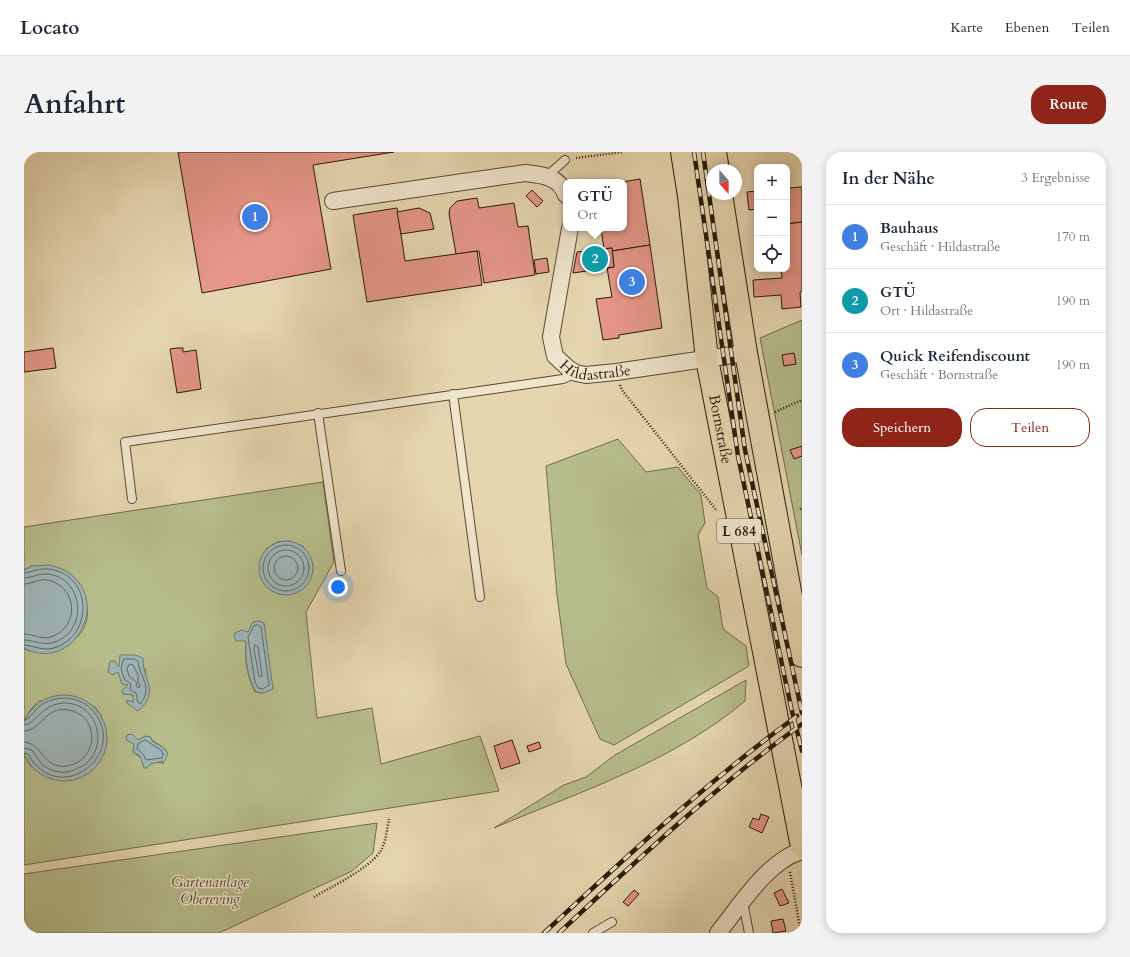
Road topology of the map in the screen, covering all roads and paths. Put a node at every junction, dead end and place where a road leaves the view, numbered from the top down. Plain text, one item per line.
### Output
1 (623, 152) edge
2 (682, 152) edge
3 (715, 152) edge
4 (566, 160) joint
5 (717, 164) edge
6 (547, 176) junction
7 (563, 190) edge
8 (333, 200) dead end
9 (722, 200) edge
10 (569, 231) edge
11 (746, 353) junction
12 (707, 359) junction
13 (616, 372) junction
14 (576, 374) junction
15 (453, 394) junction
16 (802, 400) edge
17 (318, 414) junction
18 (758, 420) junction
19 (132, 499) dead end
20 (720, 515) dead end
21 (340, 571) dead end
22 (480, 597) dead end
23 (802, 656) edge
24 (389, 819) dead end
25 (802, 851) edge
26 (795, 852) edge
27 (314, 897) dead end
28 (743, 902) junction
29 (612, 922) dead end
30 (593, 933) edge
31 (718, 933) edge
32 (749, 933) edge
33 (801, 933) edge

1 - 4 path
2 - 12 main road, Bornstraße / L 684
3 - 5 main road
4 - 6 lane
6 - 7 street
6 - 8 street
9 - 11 main road, L 684
10 - 14 street, Hildastraße
11 - 12 street, Hildastraße
11 - 18 main road, L 684
12 - 13 street, Hildastraße
12 - 26 main road, Bornstraße / L 684
13 - 14 street, Hildastraße
13 - 20 path
14 - 15 lane
15 - 17 lane
15 - 22 lane
16 - 18 path
17 - 19 lane
17 - 21 lane
18 - 23 main road, L 684
24 - 27 path
25 - 26 street
26 - 28 street
26 - 33 path
28 - 31 street
28 - 32 lane
29 - 30 lane

